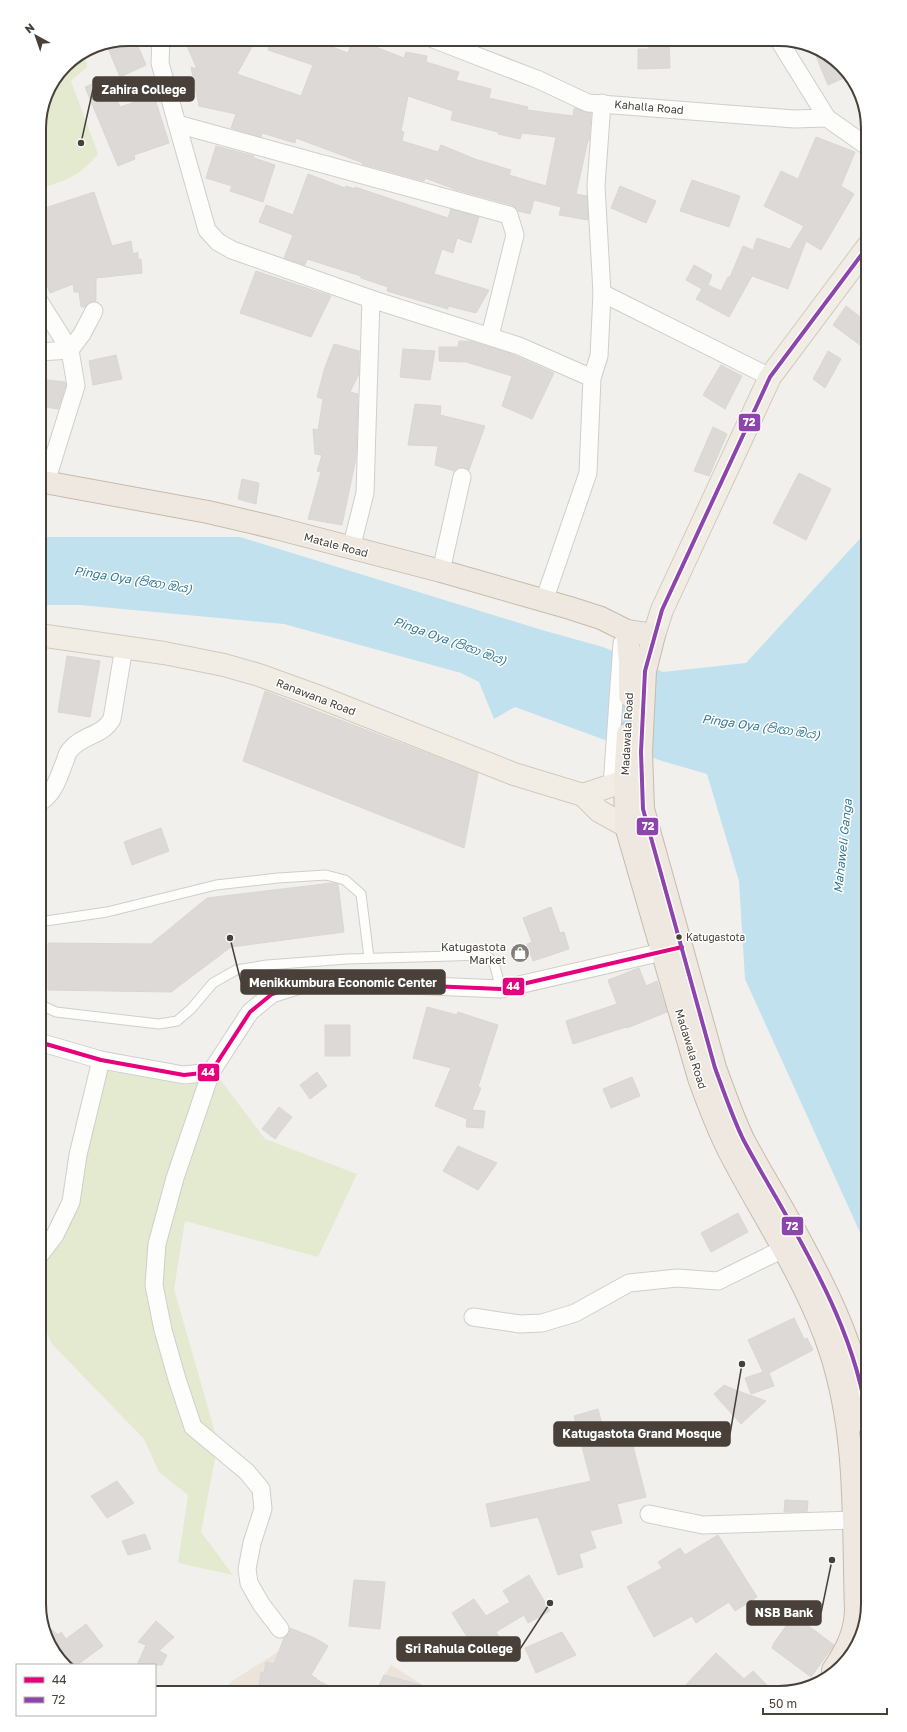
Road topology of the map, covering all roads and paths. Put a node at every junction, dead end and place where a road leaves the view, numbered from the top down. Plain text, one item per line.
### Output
1 (161, 46) edge
2 (451, 46) edge
3 (782, 46) edge
4 (602, 103) junction
5 (827, 118) junction
6 (177, 124) junction
7 (861, 142) edge
8 (861, 255) edge
9 (602, 293) junction
10 (371, 299) junction
11 (94, 311) dead end
12 (46, 312) edge
13 (490, 336) junction
14 (70, 350) junction
15 (46, 352) edge
16 (770, 377) junction
17 (592, 378) junction
18 (46, 473) edge
19 (462, 477) dead end
20 (46, 483) edge
21 (351, 549) junction
22 (441, 571) junction
23 (544, 601) junction
24 (662, 610) junction
25 (46, 635) edge
26 (654, 635) junction
27 (624, 639) junction
28 (124, 647) junction
29 (626, 764) junction
30 (583, 795) junction
31 (46, 799) edge
32 (643, 809) junction
33 (626, 826) junction
34 (46, 921) edge
35 (672, 949) junction
36 (369, 958) junction
37 (501, 989) junction
38 (46, 1007) edge
39 (46, 1044) edge
40 (101, 1060) junction
41 (211, 1072) junction
42 (46, 1247) edge
43 (784, 1249) junction
44 (473, 1317) dead end
45 (861, 1383) edge
46 (860, 1475) edge
47 (650, 1514) dead end
48 (854, 1520) junction
49 (858, 1626) edge
50 (280, 1629) dead end
51 (857, 1629) edge
52 (854, 1638) edge

1 - 6 street
2 - 4 street, Kahalla Road
3 - 5 street
4 - 5 street, Kahalla Road
4 - 9 street
5 - 7 street
6 - 10 street
6 - 13 street
8 - 16 main road, Madawala Road
9 - 16 street
9 - 17 street
10 - 13 street
10 - 21 street
11 - 14 street
12 - 14 street
13 - 17 street
14 - 15 street
14 - 18 street
16 - 24 main road, Madawala Road
17 - 23 street
19 - 22 street
20 - 21 highway, Matale Road
21 - 22 highway, Matale Road
22 - 23 highway, Matale Road
23 - 27 highway, Matale Road
24 - 26 main road, Madawala Road
24 - 27 main road, Madawala Road
25 - 28 main road, Ranawana Road
26 - 27 highway, Matale Road
26 - 29 highway, Madawala Road
27 - 29 highway, Madawala Road
28 - 30 main road, Ranawana Road
28 - 31 street
29 - 30 main road
29 - 32 highway, Madawala Road
29 - 33 highway, Madawala Road
30 - 33 main road
32 - 33 highway
32 - 35 highway, Madawala Road
33 - 35 highway, Madawala Road
34 - 36 lane
35 - 37 street
35 - 43 highway, Madawala Road
35 - 45 highway, Madawala Road
36 - 37 lane
36 - 38 lane
37 - 41 street
39 - 40 street
40 - 41 street
40 - 42 street
41 - 50 street
43 - 44 street
43 - 46 highway, Madawala Road
46 - 48 highway, Madawala Road
47 - 48 street
48 - 49 highway, Madawala Road
51 - 52 highway

